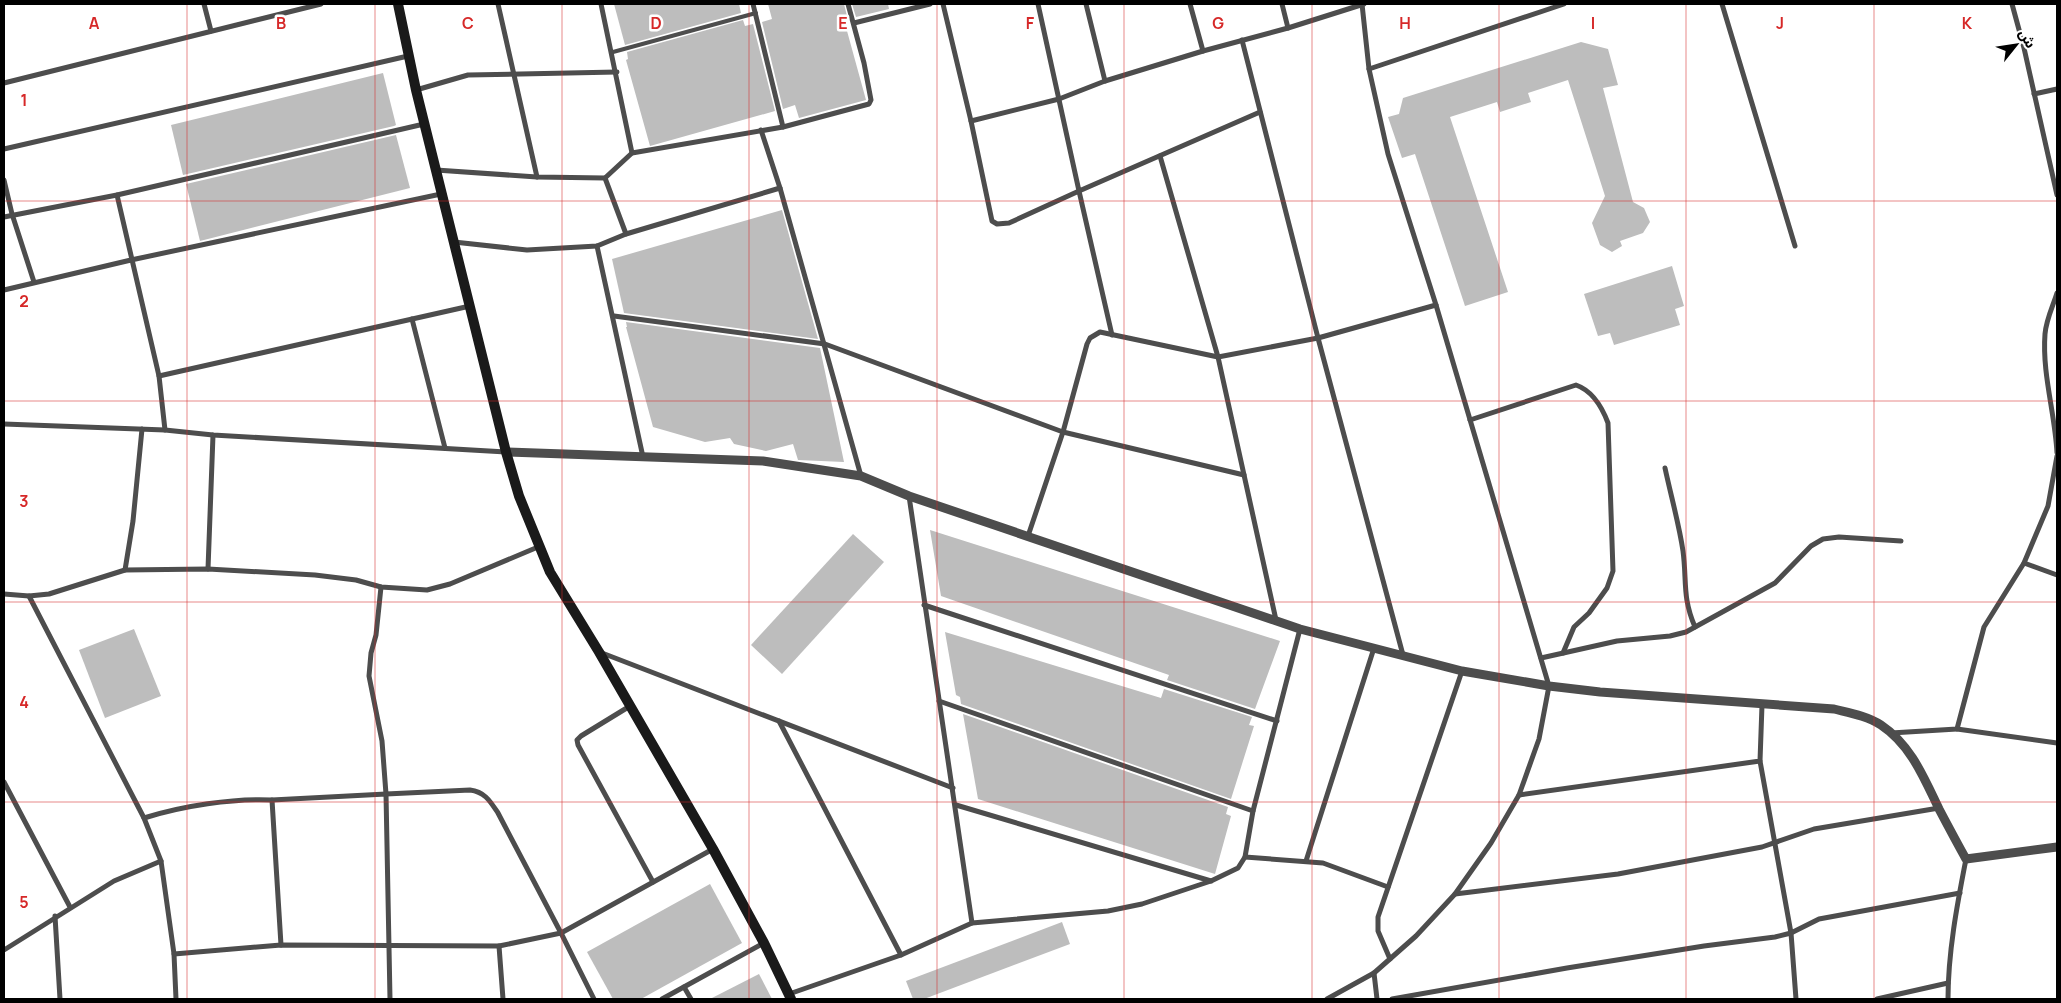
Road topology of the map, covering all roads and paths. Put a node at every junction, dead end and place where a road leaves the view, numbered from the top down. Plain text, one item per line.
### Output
1 (204, 4) edge
2 (321, 4) edge
3 (398, 4) edge
4 (498, 4) edge
5 (601, 4) edge
6 (753, 4) edge
7 (848, 4) edge
8 (930, 4) edge
9 (943, 4) edge
10 (1038, 4) edge
11 (1086, 4) edge
12 (1190, 4) edge
13 (1282, 4) edge
14 (1363, 4) edge
15 (1564, 4) edge
16 (1722, 4) edge
17 (2012, 4) edge
18 (756, 13) junction
19 (854, 23) junction
20 (1288, 28) junction
21 (211, 31) junction
22 (1242, 40) junction
23 (1203, 51) junction
24 (612, 52) junction
25 (408, 56) junction
26 (1369, 69) junction
27 (617, 72) junction
28 (514, 74) junction
29 (1105, 82) junction
30 (4, 83) edge
31 (2057, 89) edge
32 (416, 90) junction
33 (2034, 94) junction
34 (1059, 98) junction
35 (1260, 112) junction
36 (971, 121) junction
37 (424, 124) junction
38 (783, 127) junction
39 (762, 130) junction
40 (4, 149) edge
41 (632, 153) junction
42 (1160, 156) junction
43 (435, 170) junction
44 (537, 177) junction
45 (605, 178) junction
46 (4, 180) edge
47 (780, 188) junction
48 (1079, 191) junction
49 (441, 194) junction
50 (117, 195) junction
51 (2057, 195) edge
52 (12, 214) junction
53 (4, 216) edge
54 (626, 234) junction
55 (454, 242) junction
56 (597, 246) junction
57 (1795, 246) dead end
58 (131, 260) junction
59 (34, 282) junction
60 (4, 290) edge
61 (2057, 293) edge
62 (471, 306) junction
63 (1436, 306) junction
64 (614, 316) junction
65 (412, 319) junction
66 (1112, 334) junction
67 (1318, 338) junction
68 (825, 344) junction
69 (1218, 357) junction
70 (159, 376) junction
71 (1470, 420) junction
72 (4, 424) edge
73 (142, 429) junction
74 (165, 430) junction
75 (1064, 432) junction
76 (213, 435) junction
77 (445, 448) junction
78 (506, 452) junction
79 (2057, 454) edge
80 (643, 457) junction
81 (1665, 468) dead end
82 (1244, 475) junction
83 (861, 476) junction
84 (909, 496) junction
85 (1028, 536) junction
86 (1901, 542) dead end
87 (538, 547) junction
88 (2024, 563) junction
89 (208, 569) junction
90 (125, 570) junction
91 (2057, 575) edge
92 (381, 587) junction
93 (4, 594) edge
94 (30, 596) junction
95 (924, 605) junction
96 (1276, 620) junction
97 (1695, 627) junction
98 (1300, 628) junction
99 (1374, 648) junction
100 (599, 652) junction
101 (1563, 653) junction
102 (1404, 655) junction
103 (1540, 658) junction
104 (1462, 671) junction
105 (1549, 686) junction
106 (939, 701) junction
107 (1762, 705) junction
108 (630, 706) junction
109 (779, 721) junction
110 (1276, 721) junction
111 (1956, 728) junction
112 (1891, 732) junction
113 (2057, 743) edge
114 (1760, 761) junction
115 (4, 782) edge
116 (953, 788) junction
117 (386, 794) junction
118 (1519, 795) junction
119 (272, 800) junction
120 (956, 805) junction
121 (1939, 808) junction
122 (1253, 811) junction
123 (144, 818) junction
124 (1776, 844) junction
125 (2057, 847) edge
126 (712, 849) junction
127 (1245, 858) junction
128 (1966, 859) junction
129 (161, 861) junction
130 (1306, 861) junction
131 (1211, 881) junction
132 (654, 882) junction
133 (1388, 887) junction
134 (1960, 893) junction
135 (1454, 894) junction
136 (70, 907) junction
137 (54, 916) junction
138 (972, 922) junction
139 (562, 933) junction
140 (1791, 933) junction
141 (764, 943) junction
142 (281, 945) junction
143 (388, 946) junction
144 (499, 946) junction
145 (4, 950) edge
146 (174, 954) junction
147 (901, 955) junction
148 (1390, 958) junction
149 (1374, 973) junction
150 (1948, 983) junction
151 (684, 987) junction
152 (790, 997) edge
153 (60, 999) edge
154 (176, 999) edge
155 (390, 999) edge
156 (503, 999) edge
157 (594, 999) edge
158 (662, 999) edge
159 (691, 999) edge
160 (1327, 999) edge
161 (1377, 999) edge
162 (1392, 999) edge
163 (1796, 999) edge
164 (1877, 999) edge
165 (1948, 999) edge

1 - 21 street
2 - 21 street
3 - 25 main road
4 - 28 street
5 - 24 street
6 - 18 street
7 - 19 street
8 - 19 street
9 - 36 street
10 - 34 street
11 - 29 street
12 - 23 street
13 - 20 street
14 - 20 street
14 - 26 street
15 - 26 street
16 - 57 street
17 - 33 street
18 - 24 lane
18 - 38 street
19 - 38 street
20 - 22 street
21 - 30 street
22 - 23 street
22 - 35 street
23 - 29 street
24 - 27 street
25 - 32 main road
25 - 40 street
26 - 63 street
27 - 28 street
27 - 41 street
28 - 32 street
28 - 44 street
29 - 34 street
31 - 33 street
32 - 37 main road
33 - 51 street
34 - 36 street
34 - 48 street
35 - 42 street
35 - 67 street
36 - 48 street
37 - 43 main road
37 - 50 street
38 - 39 street
39 - 41 street
39 - 47 street
41 - 45 street
42 - 48 street
42 - 69 street
43 - 44 street
43 - 49 main road
44 - 45 street
45 - 54 street
46 - 52 street
47 - 54 street
47 - 68 street
48 - 66 street
49 - 55 main road
49 - 58 street
50 - 52 street
50 - 58 street
52 - 53 street
52 - 59 street
54 - 56 street
55 - 56 street
55 - 62 main road
56 - 64 street
58 - 59 street
58 - 70 street
59 - 60 street
61 - 79 street
62 - 65 street
62 - 78 main road
63 - 67 street
63 - 71 street
64 - 68 street
64 - 80 street
65 - 70 street
65 - 77 street
66 - 69 street
66 - 75 street
67 - 69 street
67 - 102 street
68 - 75 street
68 - 83 street
69 - 82 street
70 - 74 street
71 - 101 street
71 - 103 street
72 - 73 street
73 - 74 street
73 - 90 street
74 - 76 street
75 - 82 street
75 - 85 street
76 - 77 street
76 - 89 street
77 - 78 street
78 - 80 street
78 - 87 main road
79 - 88 street
80 - 83 street
81 - 97 street
82 - 96 street
83 - 84 street
84 - 85 street
84 - 95 street
85 - 96 street
86 - 97 street
87 - 92 street
87 - 100 main road
88 - 91 street
88 - 111 street
89 - 90 street
89 - 92 street
90 - 94 street
92 - 117 street
93 - 94 street
94 - 123 street
95 - 106 street
95 - 110 street
96 - 98 street
97 - 101 street
98 - 99 street
98 - 110 street
99 - 102 street
99 - 130 street
100 - 108 main road
100 - 109 street
101 - 103 street
102 - 104 street
103 - 105 street
104 - 105 street
104 - 133 street
105 - 107 street
105 - 118 street
106 - 116 street
106 - 122 street
107 - 112 street
107 - 114 street
108 - 126 main road
108 - 132 street
109 - 116 street
109 - 147 street
110 - 122 street
111 - 112 street
111 - 113 street
112 - 121 street
114 - 118 street
114 - 124 street
115 - 136 street
116 - 120 street
117 - 119 street
117 - 139 street
117 - 143 street
118 - 135 street
119 - 123 street
119 - 142 street
120 - 131 street
120 - 138 street
121 - 124 street
121 - 128 street
122 - 127 street
123 - 129 street
124 - 135 street
124 - 140 street
125 - 128 street
126 - 132 street
126 - 141 main road
127 - 130 street
127 - 131 street
128 - 134 street
129 - 136 street
129 - 146 street
130 - 133 street
131 - 138 street
132 - 139 street
133 - 148 street
134 - 140 street
134 - 150 street
135 - 148 street
136 - 137 street
137 - 145 street
137 - 153 street
138 - 147 street
139 - 144 street
139 - 157 street
140 - 162 street
140 - 163 street
141 - 151 street
141 - 152 main road
142 - 143 street
142 - 146 street
143 - 144 street
143 - 155 street
144 - 156 street
146 - 154 street
147 - 152 street
148 - 149 street
149 - 160 street
149 - 161 street
150 - 164 street
150 - 165 street
151 - 158 street
151 - 159 street

